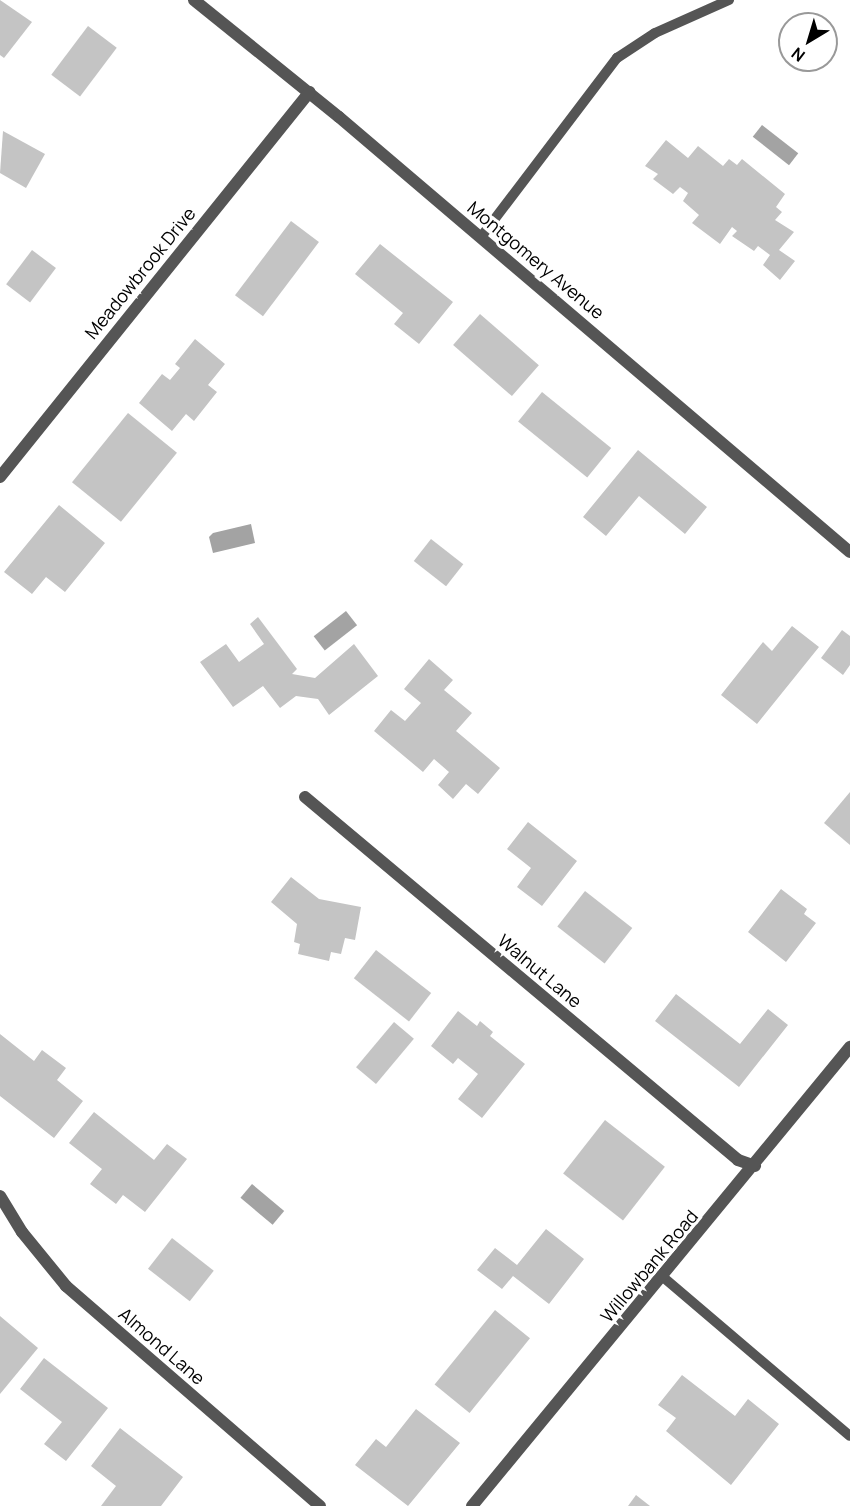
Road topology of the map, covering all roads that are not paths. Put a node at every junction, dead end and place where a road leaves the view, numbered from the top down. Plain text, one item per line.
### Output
1 (194, 0) edge
2 (729, 0) edge
3 (309, 92) junction
4 (482, 237) junction
5 (0, 477) edge
6 (850, 552) edge
7 (305, 797) dead end
8 (850, 1047) edge
9 (755, 1167) junction
10 (0, 1196) edge
11 (663, 1277) junction
12 (850, 1436) edge
13 (320, 1506) edge
14 (472, 1506) edge

1 - 3 street, Montgomery Avenue
2 - 4 lane
3 - 4 street, Montgomery Avenue
3 - 5 street, Meadowbrook Drive
4 - 6 street, Montgomery Avenue
7 - 9 street, Walnut Lane
8 - 9 street, Willowbank Road
9 - 11 street, Willowbank Road
10 - 13 street, Almond Lane
11 - 12 lane
11 - 14 street, Willowbank Road

